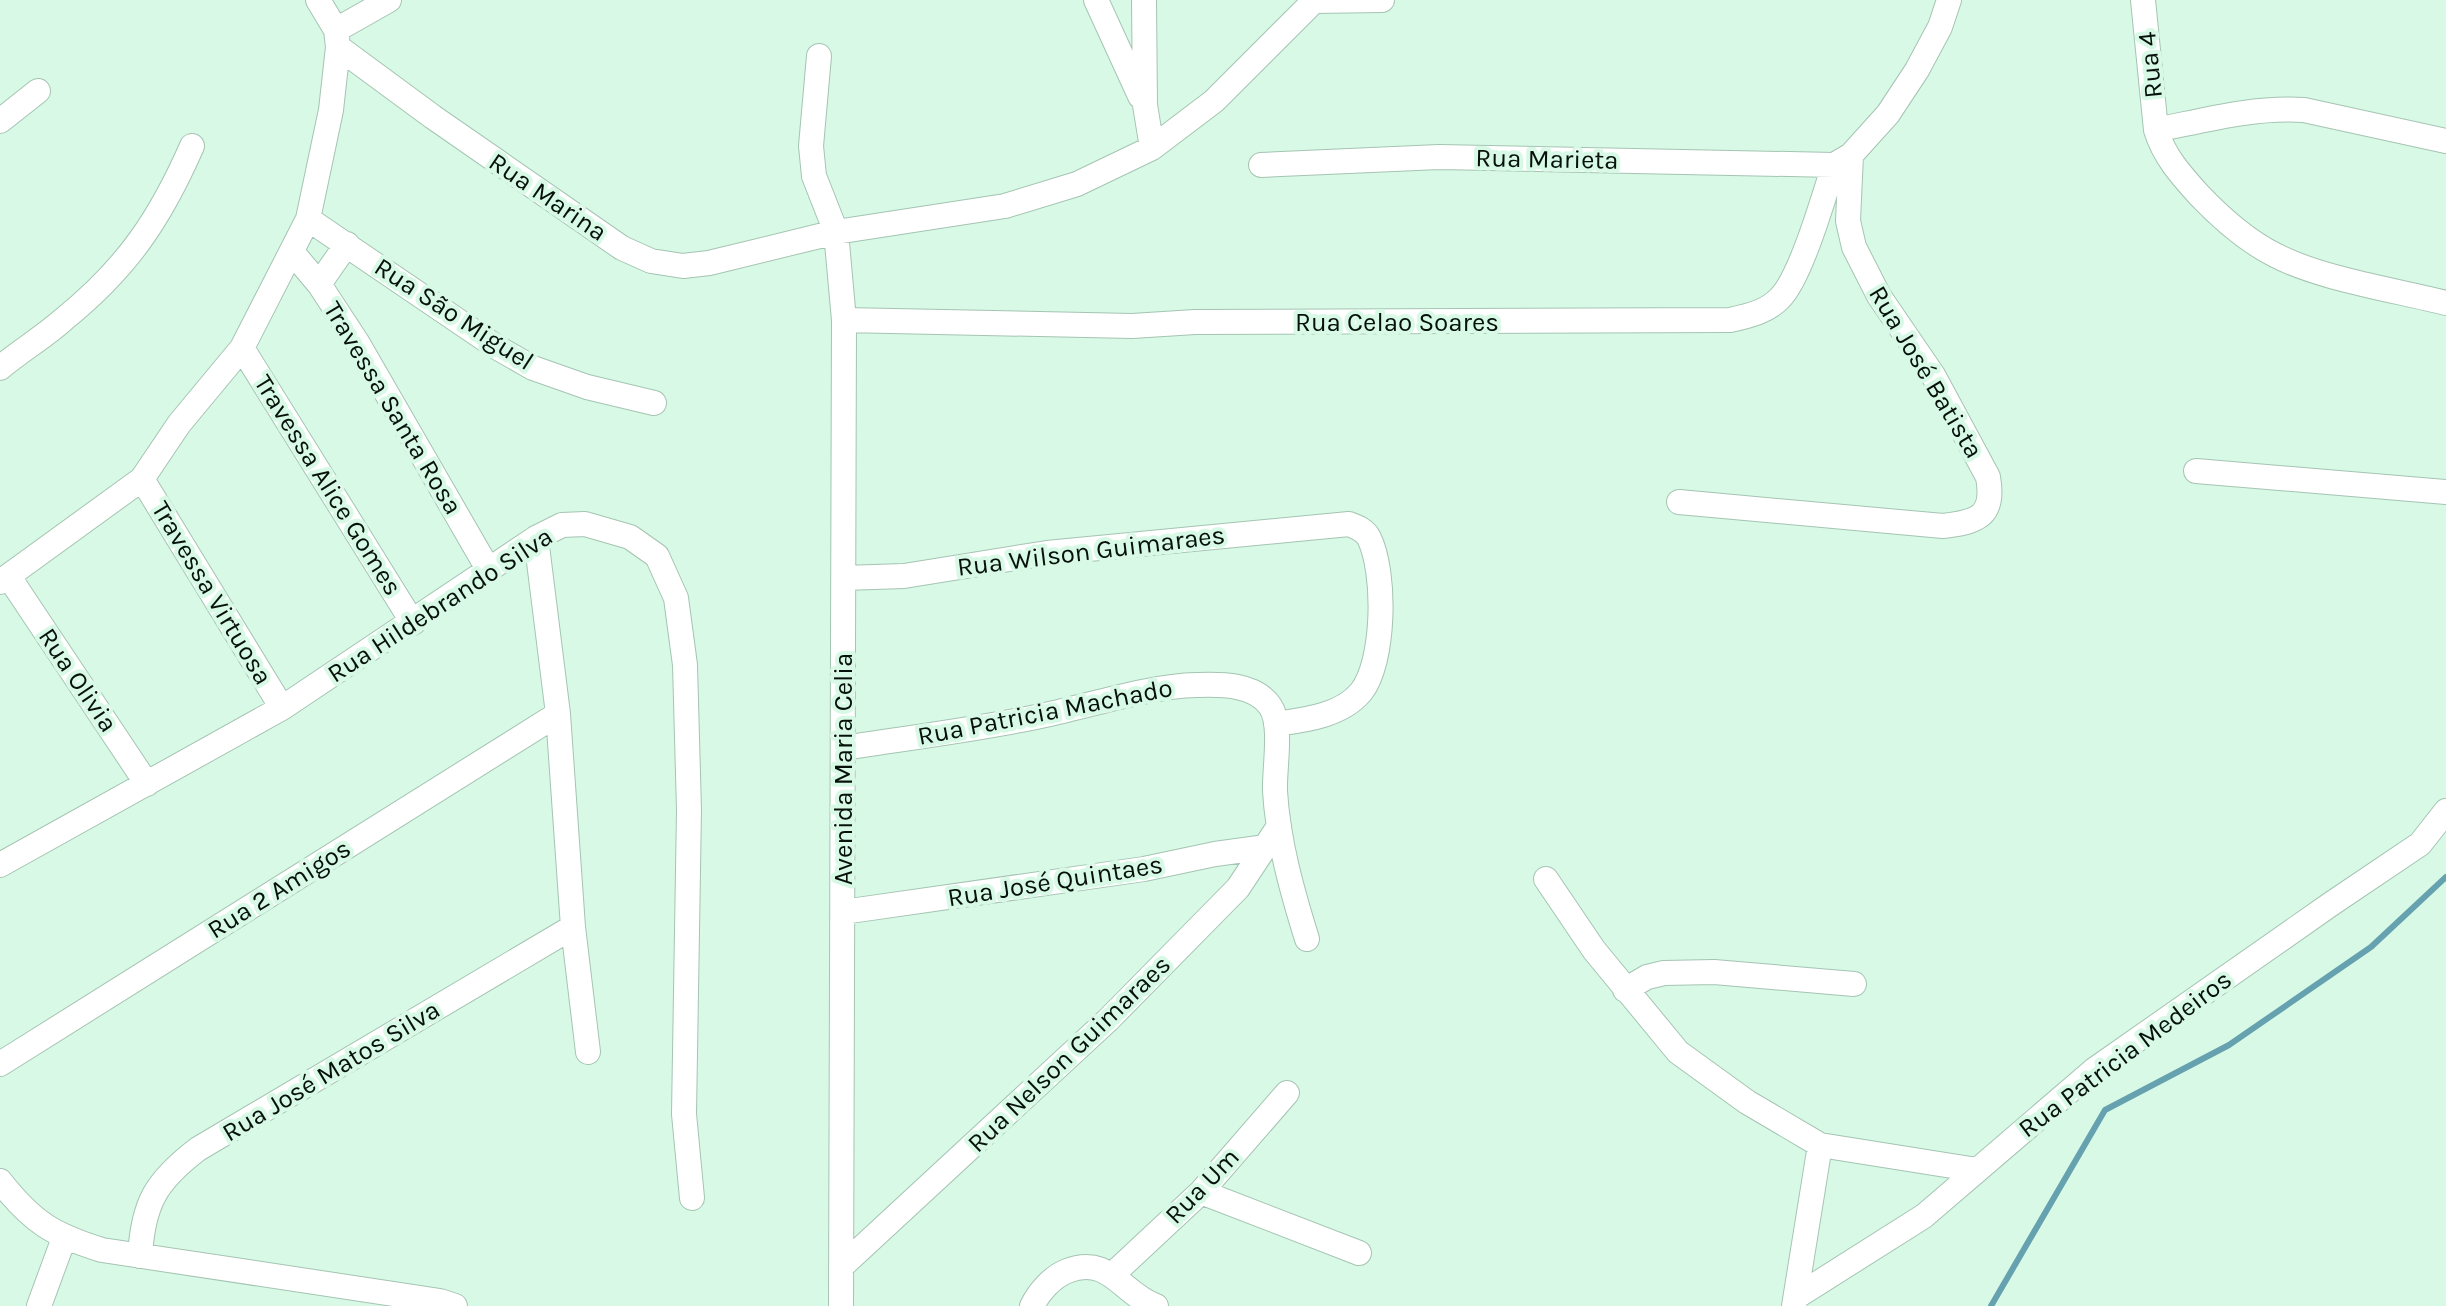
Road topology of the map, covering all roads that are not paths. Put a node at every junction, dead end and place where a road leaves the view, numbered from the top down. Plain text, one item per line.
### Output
1 (318, 0) edge
2 (389, 0) edge
3 (1096, 0) edge
4 (1144, 0) edge
5 (1382, 0) edge
6 (1949, 0) edge
7 (2143, 0) edge
8 (1315, 1) edge
9 (337, 39) junction
10 (819, 56) dead end
11 (38, 91) dead end
12 (1145, 105) junction
13 (0, 121) edge
14 (2156, 130) junction
15 (2446, 141) edge
16 (192, 146) dead end
17 (1152, 148) junction
18 (1843, 160) junction
19 (1261, 165) dead end
20 (308, 219) junction
21 (836, 232) junction
22 (347, 244) junction
23 (292, 252) junction
24 (319, 284) junction
25 (2446, 303) edge
26 (844, 320) junction
27 (242, 348) junction
28 (0, 368) edge
29 (654, 403) dead end
30 (2196, 471) dead end
31 (142, 479) junction
32 (2446, 492) edge
33 (1679, 502) dead end
34 (536, 538) junction
35 (488, 569) junction
36 (844, 578) junction
37 (4, 580) edge
38 (413, 623) junction
39 (282, 708) junction
40 (558, 714) junction
41 (1276, 724) junction
42 (844, 748) junction
43 (147, 784) junction
44 (2446, 811) edge
45 (1279, 826) junction
46 (1266, 847) junction
47 (0, 865) edge
48 (1546, 879) dead end
49 (843, 912) junction
50 (573, 927) junction
51 (1307, 939) dead end
52 (1854, 984) dead end
53 (1625, 990) junction
54 (588, 1052) dead end
55 (0, 1064) edge
56 (1287, 1093) dead end
57 (1820, 1145) junction
58 (1977, 1170) junction
59 (0, 1181) edge
60 (1201, 1192) junction
61 (692, 1198) dead end
62 (64, 1238) junction
63 (1359, 1253) dead end
64 (140, 1256) junction
65 (841, 1267) junction
66 (1112, 1275) junction
67 (1795, 1302) edge
68 (39, 1306) edge
69 (455, 1306) edge
70 (841, 1306) edge
71 (1032, 1306) edge
72 (1156, 1306) edge

1 - 9 street, Rua Marina
2 - 9 street
3 - 12 street
4 - 12 street
5 - 8 street
6 - 18 street
7 - 14 street, Rua 4
8 - 17 street, Rua Marina
9 - 20 street
9 - 21 street, Rua Marina
10 - 21 street, Avenida Maria Celia
11 - 13 street
12 - 17 street
14 - 15 street
14 - 25 street
16 - 28 street
17 - 21 street, Rua Marina
18 - 19 street, Rua Marieta
18 - 26 street, Rua Celao Soares
18 - 33 street, Rua José Batista
20 - 22 street, Rua São Miguel
20 - 23 street
21 - 26 street, Avenida Maria Celia
22 - 24 street
22 - 29 street, Rua São Miguel
23 - 24 street, Travessa Santa Rosa
23 - 27 street
24 - 35 street, Travessa Santa Rosa
26 - 36 street, Avenida Maria Celia
27 - 31 street
27 - 38 street, Travessa Alice Gomes
30 - 32 street
31 - 37 street
31 - 39 street, Travessa Virtuosa
34 - 35 street, Rua Hildebrando Silva
34 - 40 street
34 - 61 street, Rua Hildebrando Silva
35 - 38 street, Rua Hildebrando Silva
36 - 41 street, Rua Wilson Guimaraes
36 - 42 street, Avenida Maria Celia
37 - 43 street, Rua Olivia
38 - 39 street, Rua Hildebrando Silva
39 - 43 street, Rua Hildebrando Silva
40 - 50 street
40 - 55 street, Rua 2 Amigos
41 - 42 street, Rua Patricia Machado
41 - 45 street
42 - 49 street, Avenida Maria Celia
43 - 47 street, Rua Hildebrando Silva
44 - 58 street, Rua Patricia Medeiros
45 - 46 street, Rua Nelson Guimaraes
45 - 51 street
46 - 49 street, Rua José Quintaes
46 - 65 street, Rua Nelson Guimaraes
48 - 53 street
49 - 65 street, Avenida Maria Celia
50 - 54 street
50 - 64 street, Rua José Matos Silva
52 - 53 street
53 - 57 street
56 - 60 street, Rua Um
57 - 58 street
57 - 67 street
58 - 67 street, Rua Patricia Medeiros
59 - 62 street
60 - 63 street
60 - 66 street, Rua Um
62 - 64 street
62 - 68 street
64 - 69 street
65 - 70 street, Avenida Maria Celia
66 - 71 street
66 - 72 street

